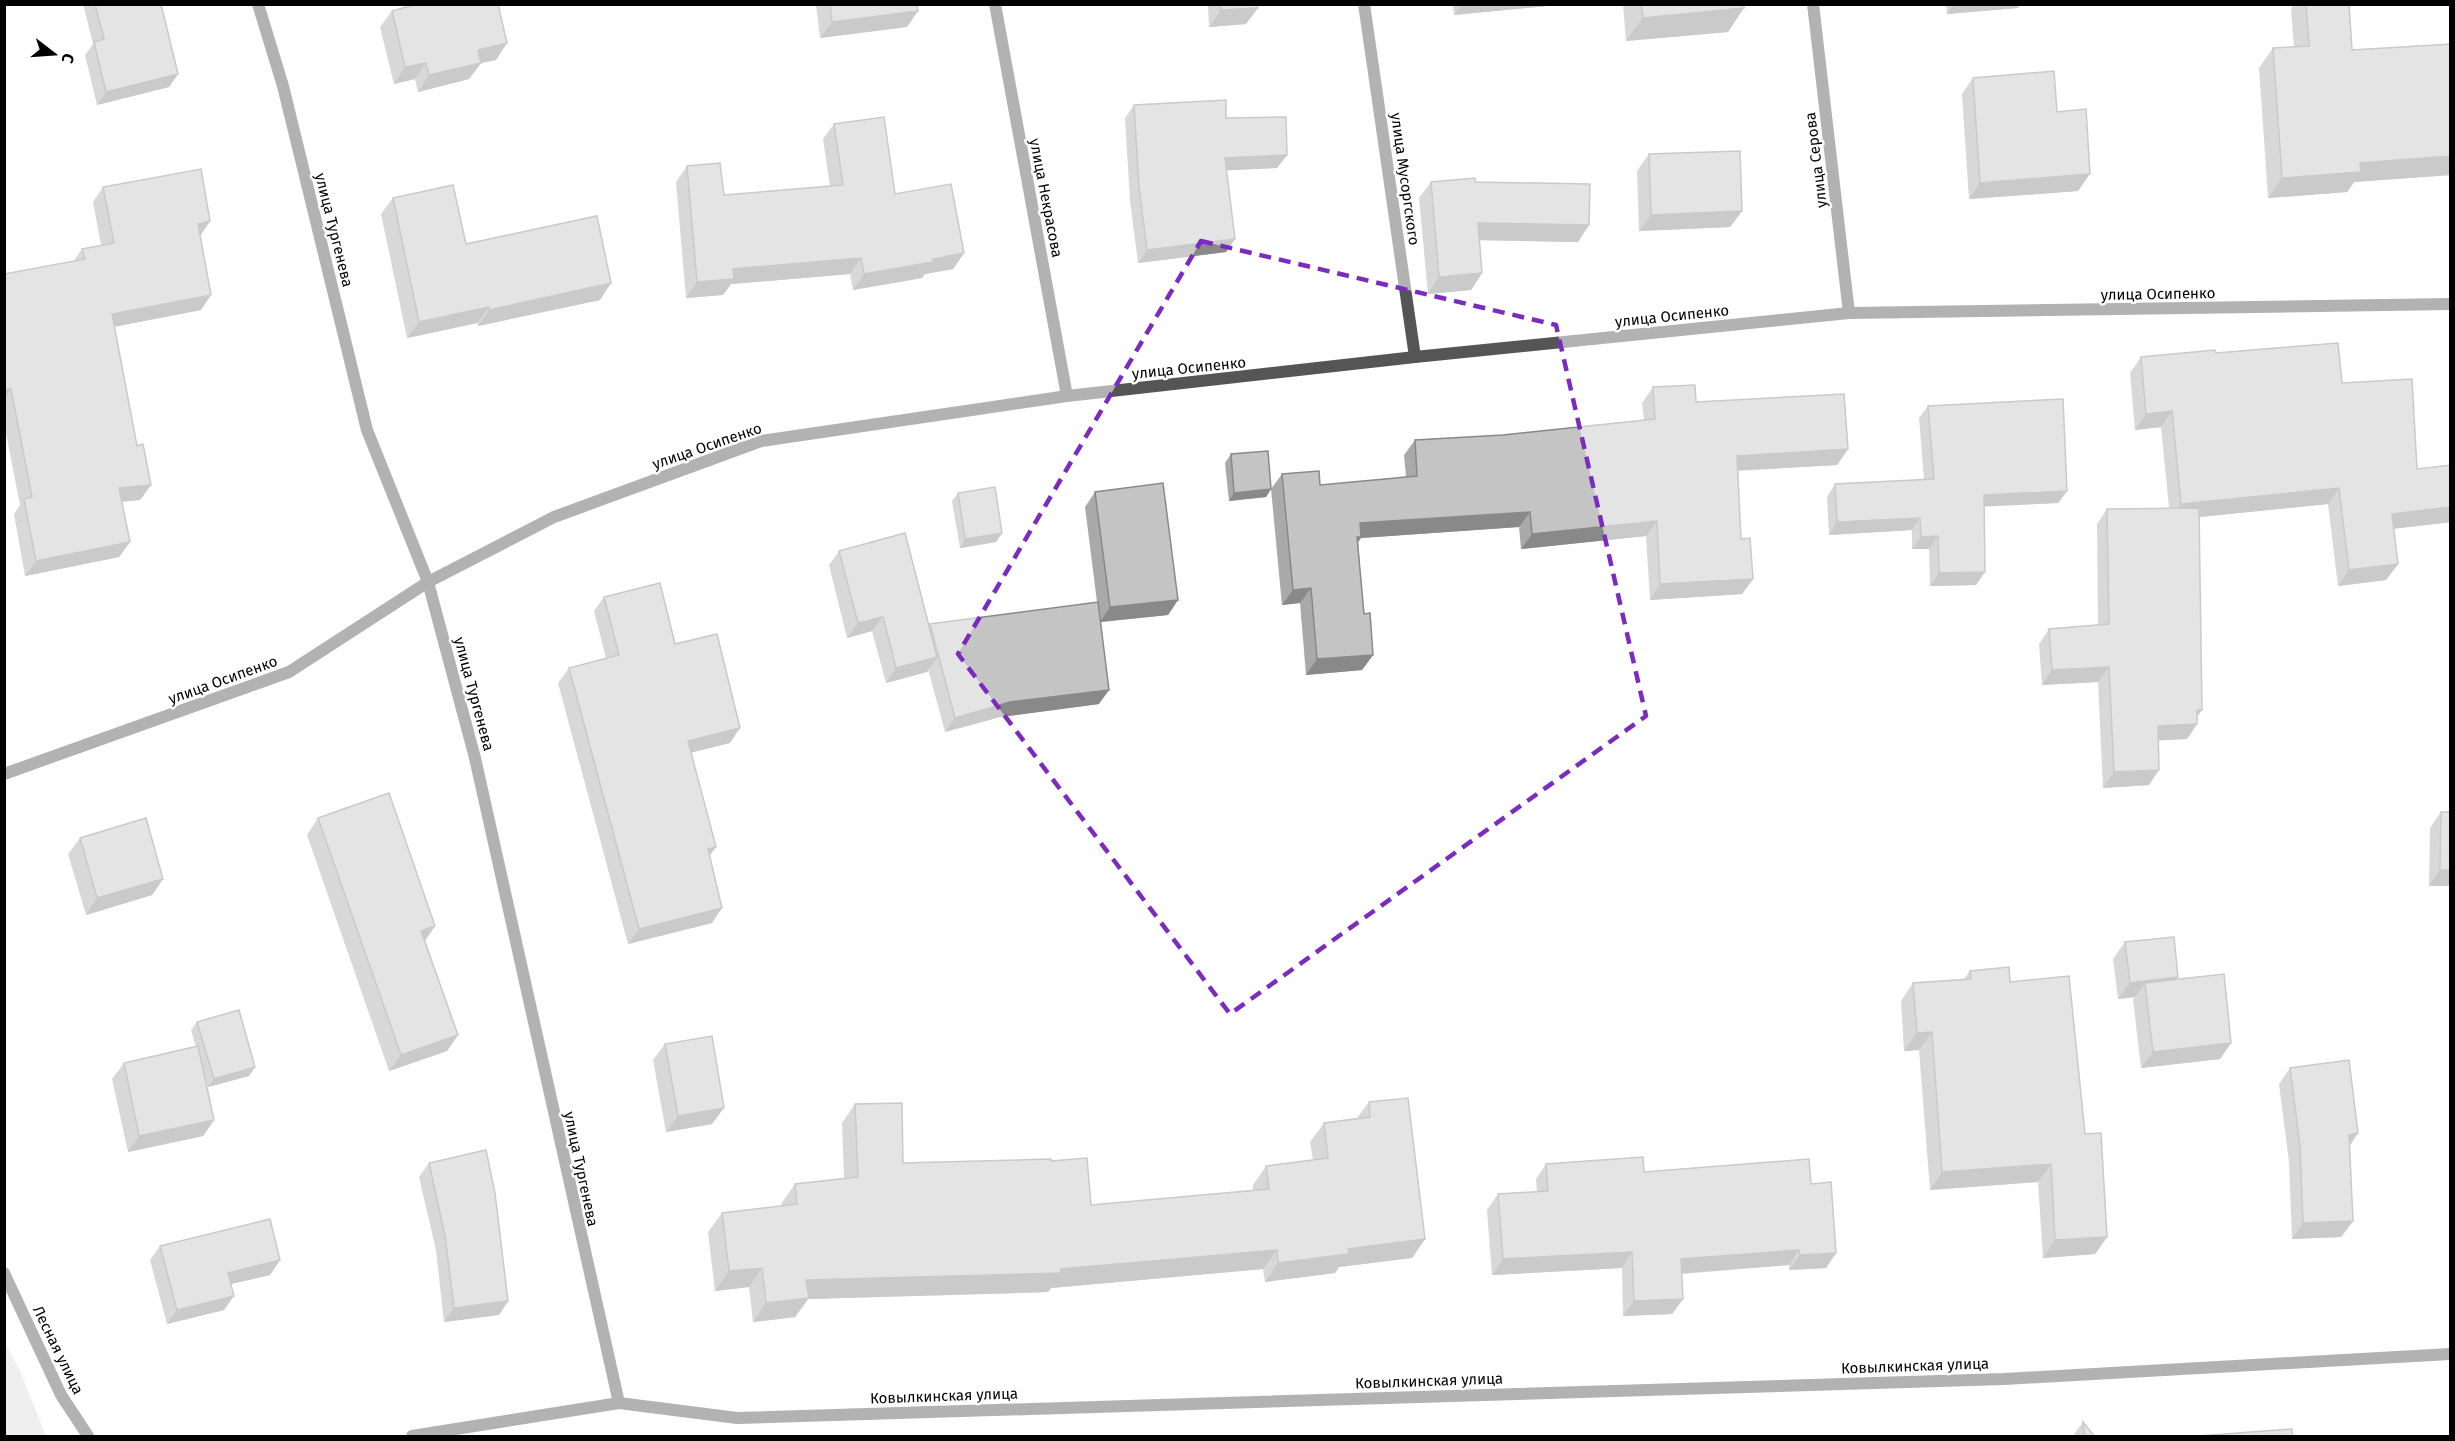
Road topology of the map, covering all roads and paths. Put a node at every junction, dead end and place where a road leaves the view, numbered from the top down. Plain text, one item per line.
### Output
1 (258, 4) edge
2 (995, 4) edge
3 (1364, 4) edge
4 (1813, 4) edge
5 (2451, 304) edge
6 (1849, 313) junction
7 (1415, 357) junction
8 (1067, 396) junction
9 (428, 582) junction
10 (6, 770) edge
11 (4, 1273) edge
12 (2451, 1354) edge
13 (619, 1403) junction
14 (88, 1437) edge
15 (412, 1437) edge

1 - 9 street, улица Тургенева
2 - 8 street, улица Некрасова
3 - 7 street, улица Мусоргского
4 - 6 street, улица Серова
5 - 6 street, улица Осипенко
6 - 7 street, улица Осипенко
7 - 8 street, улица Осипенко
8 - 9 street, улица Осипенко
9 - 10 street, улица Осипенко
9 - 13 street, улица Тургенева
11 - 14 street, Лесная улица
12 - 13 street, Ковылкинская улица
13 - 15 street, Ковылкинская улица

